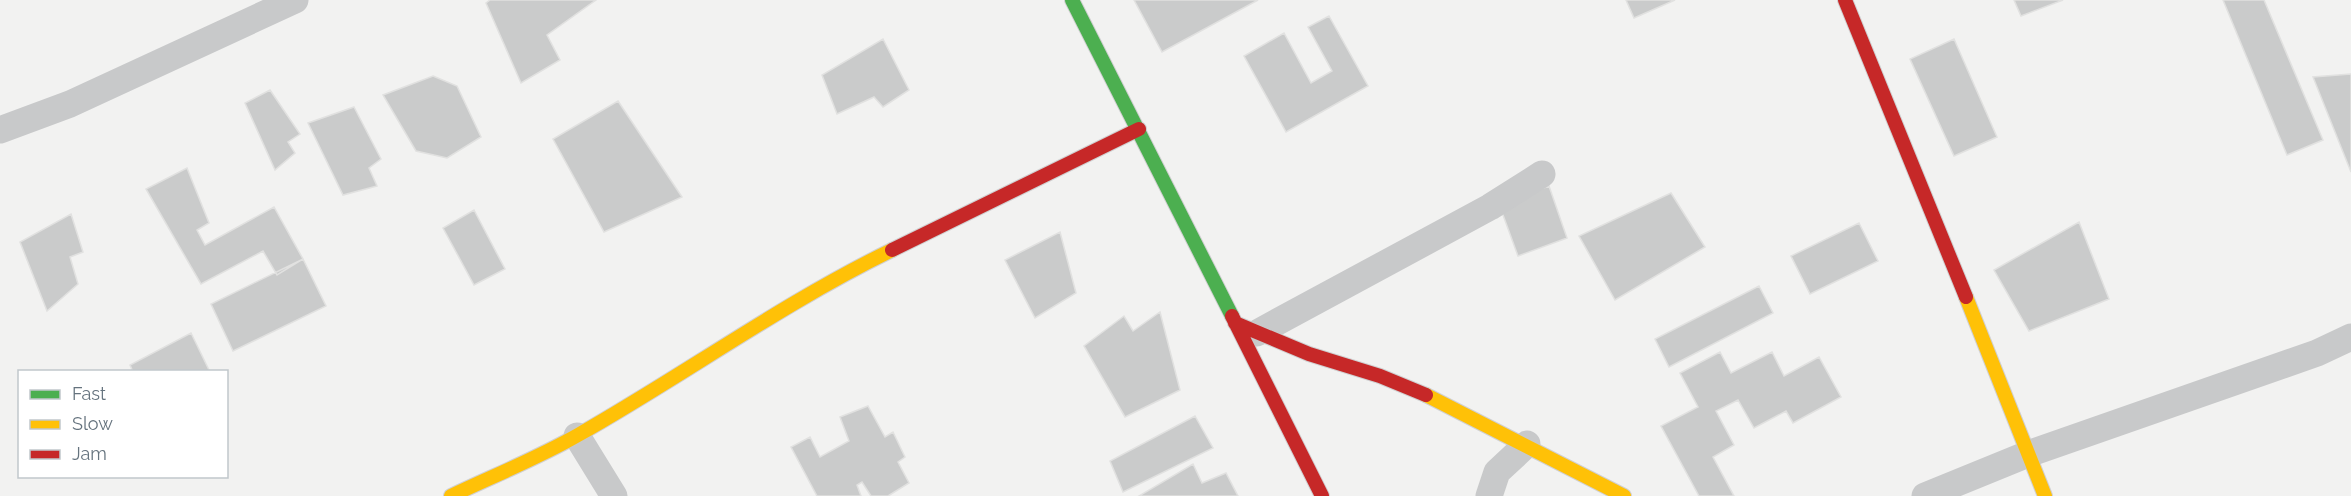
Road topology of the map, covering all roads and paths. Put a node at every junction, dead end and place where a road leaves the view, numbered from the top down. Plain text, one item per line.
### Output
1 (295, 0) edge
2 (1072, 0) edge
3 (1845, 0) edge
4 (1139, 129) junction
5 (0, 130) edge
6 (1542, 174) dead end
7 (1246, 328) junction
8 (2351, 337) edge
9 (577, 436) junction
10 (1527, 444) junction
11 (2028, 454) junction
12 (451, 496) edge
13 (614, 496) edge
14 (1322, 496) edge
15 (1489, 496) edge
16 (1624, 496) edge
17 (1925, 496) edge
18 (2045, 496) edge

1 - 5 street
2 - 4 street
3 - 11 street
4 - 7 street
4 - 9 street
6 - 7 street
7 - 10 street
7 - 14 street
8 - 11 street
9 - 12 street
9 - 13 street
10 - 15 street
10 - 16 street
11 - 17 street
11 - 18 street

